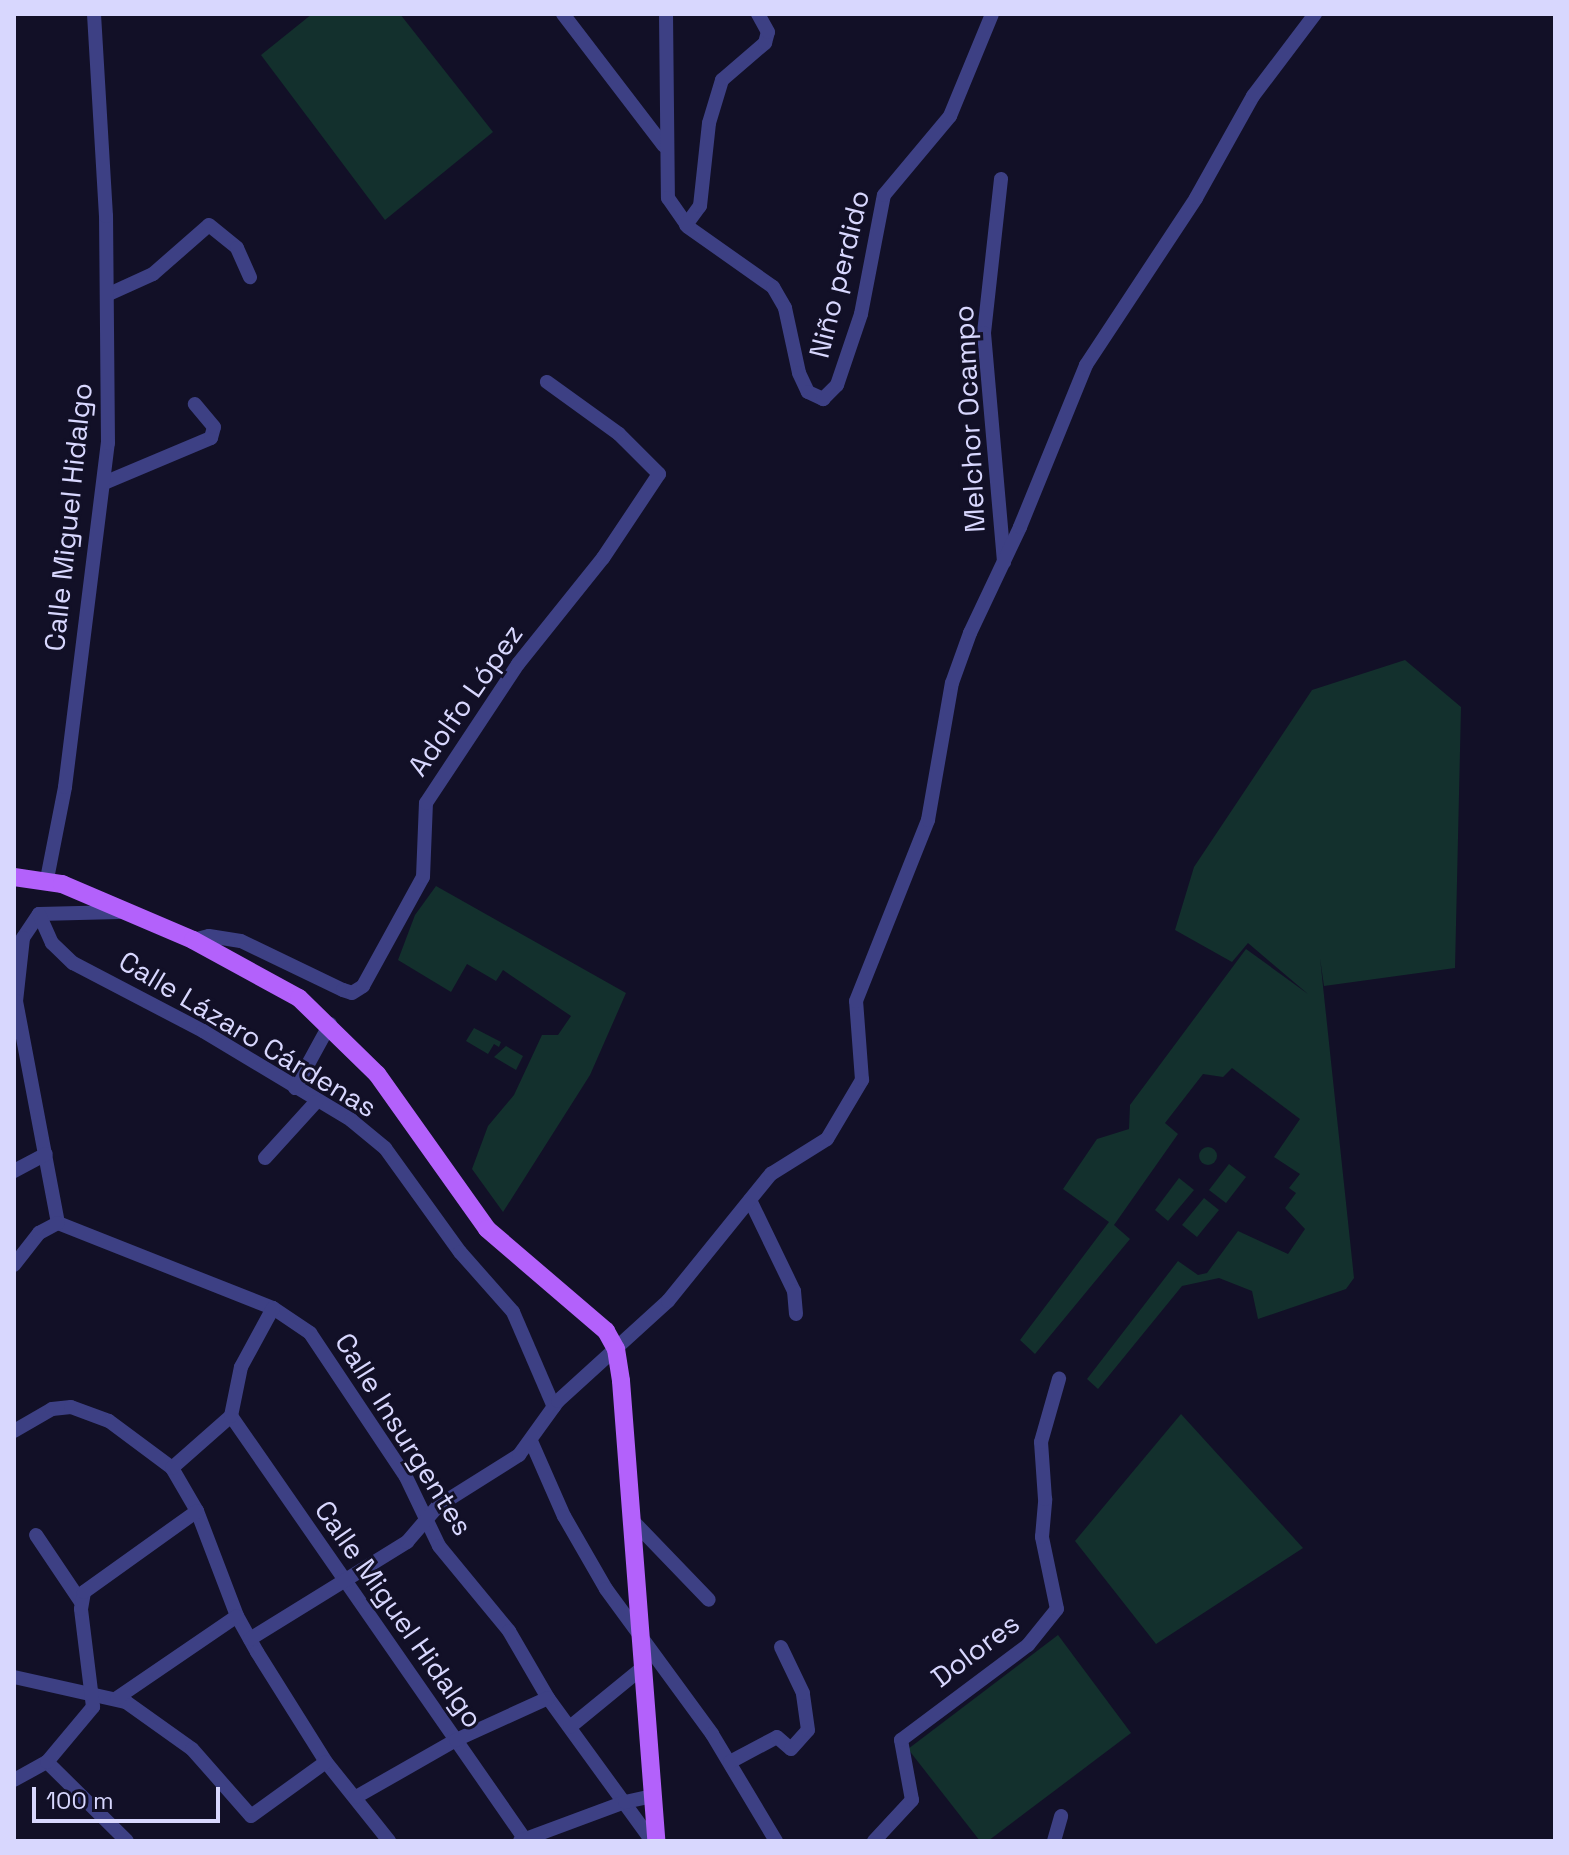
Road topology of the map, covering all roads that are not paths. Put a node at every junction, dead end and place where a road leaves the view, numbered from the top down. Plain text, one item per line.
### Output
1 (94, 14) edge
2 (563, 14) edge
3 (666, 14) edge
4 (758, 14) edge
5 (992, 14) edge
6 (1315, 14) edge
7 (664, 146) junction
8 (1001, 179) dead end
9 (686, 225) junction
10 (250, 277) dead end
11 (109, 294) junction
12 (547, 382) dead end
13 (195, 404) dead end
14 (104, 483) junction
15 (1004, 562) junction
16 (14, 877) edge
17 (47, 879) junction
18 (119, 912) junction
19 (39, 914) junction
20 (193, 940) junction
21 (330, 1024) junction
22 (295, 1088) junction
23 (316, 1102) junction
24 (46, 1154) junction
25 (265, 1158) dead end
26 (14, 1171) edge
27 (750, 1200) junction
28 (58, 1223) junction
29 (14, 1265) edge
30 (273, 1308) junction
31 (796, 1314) dead end
32 (616, 1349) junction
33 (1059, 1379) dead end
34 (554, 1407) junction
35 (231, 1416) junction
36 (14, 1431) edge
37 (531, 1441) junction
38 (172, 1468) junction
39 (197, 1511) junction
40 (631, 1519) junction
41 (426, 1520) junction
42 (36, 1535) dead end
43 (342, 1582) junction
44 (709, 1600) dead end
45 (81, 1602) junction
46 (237, 1616) junction
47 (250, 1639) junction
48 (641, 1641) junction
49 (781, 1647) dead end
50 (642, 1668) junction
51 (14, 1677) edge
52 (94, 1694) junction
53 (117, 1698) junction
54 (548, 1698) junction
55 (570, 1727) junction
56 (456, 1740) junction
57 (47, 1762) junction
58 (326, 1762) junction
59 (730, 1762) junction
60 (14, 1780) edge
61 (653, 1796) junction
62 (356, 1797) junction
63 (625, 1802) junction
64 (1061, 1816) dead end
65 (768, 1839) edge
66 (524, 1840) edge
67 (127, 1841) edge
68 (389, 1841) edge
69 (654, 1841) edge
70 (874, 1841) edge
71 (1054, 1841) edge

1 - 11 street, Calle Miguel Hidalgo
2 - 7 street
3 - 7 street
4 - 9 street
5 - 9 street, Niño perdido
6 - 15 street
7 - 9 street, Niño perdido
8 - 15 street, Melchor Ocampo
10 - 11 street
11 - 14 street, Calle Miguel Hidalgo
12 - 20 street, Adolfo López
13 - 14 street
14 - 17 street, Calle Miguel Hidalgo
15 - 27 street
16 - 17 main road
17 - 18 main road
18 - 19 street
18 - 20 main road
19 - 22 street, Calle Lázaro Cárdenas
19 - 24 street
20 - 21 main road
21 - 22 street
21 - 32 main road
22 - 23 street, Calle Lázaro Cárdenas
23 - 25 street
23 - 34 street, Calle Lázaro Cárdenas
24 - 26 street
24 - 28 street
27 - 31 street
27 - 32 street
28 - 29 street
28 - 30 street, Calle Insurgentes
30 - 35 street
30 - 41 street, Calle Insurgentes
32 - 34 street
32 - 40 main road
33 - 70 street, Dolores
34 - 37 street
35 - 38 street
35 - 43 street, Calle Miguel Hidalgo
36 - 38 street
37 - 41 street
37 - 48 street
38 - 39 street
39 - 45 street
39 - 46 street
40 - 44 street
40 - 48 main road
41 - 43 street
41 - 54 street, Calle Insurgentes
42 - 45 street
43 - 47 street
43 - 56 street, Calle Miguel Hidalgo
45 - 52 street
46 - 47 street
46 - 53 street
47 - 58 street
48 - 50 main road
48 - 59 street
49 - 59 street
50 - 55 street
50 - 61 main road
51 - 52 street
52 - 53 street
52 - 57 street
53 - 58 street
54 - 55 street, Calle Insurgentes
54 - 56 street
55 - 63 street, Calle Insurgentes
56 - 62 street
56 - 66 street, Calle Miguel Hidalgo
57 - 60 street
57 - 67 street
58 - 62 street
59 - 65 street
61 - 63 street
61 - 69 main road
62 - 68 street
63 - 66 street
63 - 69 street, Calle Insurgentes
64 - 71 street

